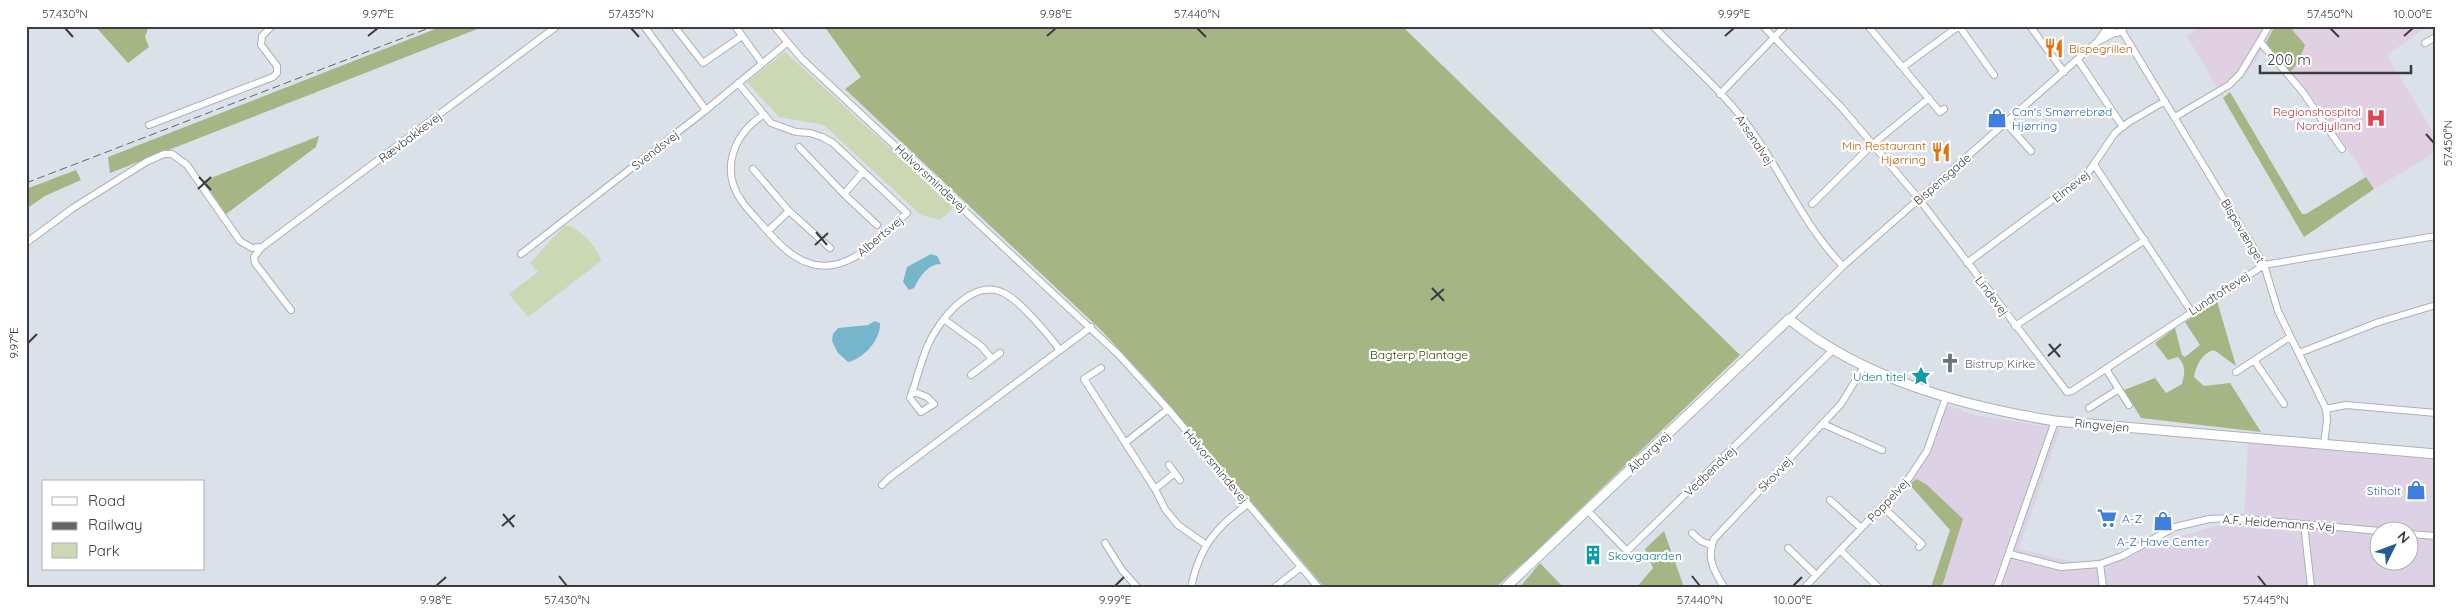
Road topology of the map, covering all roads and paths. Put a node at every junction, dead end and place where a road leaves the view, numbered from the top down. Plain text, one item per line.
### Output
1 (272, 26) edge
2 (557, 26) edge
3 (644, 26) edge
4 (674, 26) edge
5 (735, 26) edge
6 (774, 26) edge
7 (1654, 26) edge
8 (1763, 26) edge
9 (1785, 26) edge
10 (1868, 26) edge
11 (1959, 26) edge
12 (2030, 26) edge
13 (2269, 26) edge
14 (2108, 27) edge
15 (2124, 29) edge
16 (2114, 33) junction
17 (742, 36) junction
18 (2436, 37) edge
19 (1774, 38) junction
20 (787, 42) junction
21 (2097, 42) junction
22 (2261, 43) junction
23 (2425, 43) dead end
24 (2078, 60) junction
25 (762, 63) junction
26 (1903, 68) junction
27 (2064, 72) junction
28 (1994, 75) dead end
29 (738, 83) junction
30 (1720, 94) junction
31 (1929, 98) junction
32 (2165, 101) junction
33 (1944, 109) dead end
34 (706, 110) junction
35 (763, 115) junction
36 (2175, 117) junction
37 (2007, 124) junction
38 (149, 125) dead end
39 (2123, 127) junction
40 (1873, 144) junction
41 (799, 147) dead end
42 (2342, 149) dead end
43 (2031, 151) dead end
44 (2095, 166) junction
45 (752, 169) dead end
46 (863, 172) junction
47 (844, 194) junction
48 (1919, 199) junction
49 (1812, 204) dead end
50 (789, 211) junction
51 (877, 225) dead end
52 (768, 231) junction
53 (2436, 236) edge
54 (2145, 240) junction
55 (26, 243) edge
56 (262, 247) junction
57 (830, 248) dead end
58 (520, 254) dead end
59 (1967, 262) junction
60 (2264, 265) junction
61 (1843, 266) junction
62 (2436, 305) edge
63 (291, 310) dead end
64 (2192, 311) junction
65 (1789, 318) junction
66 (945, 320) junction
67 (2015, 326) junction
68 (1091, 327) junction
69 (2290, 337) junction
70 (1834, 349) junction
71 (1060, 350) junction
72 (1000, 353) dead end
73 (2298, 353) junction
74 (992, 360) junction
75 (2254, 360) junction
76 (1865, 365) junction
77 (1101, 368) dead end
78 (2106, 369) junction
79 (2236, 372) dead end
80 (972, 375) dead end
81 (2119, 389) junction
82 (912, 391) dead end
83 (2067, 392) joint
84 (1946, 397) junction
85 (2284, 404) dead end
86 (2129, 405) dead end
87 (2090, 408) dead end
88 (1168, 409) junction
89 (2326, 409) junction
90 (2436, 413) edge
91 (2055, 421) junction
92 (1823, 424) junction
93 (1125, 443) junction
94 (2324, 444) junction
95 (1882, 450) dead end
96 (2436, 454) edge
97 (1169, 465) dead end
98 (1175, 473) junction
99 (1180, 480) dead end
100 (882, 486) dead end
101 (1155, 488) junction
102 (1830, 500) dead end
103 (1248, 504) junction
104 (1882, 506) junction
105 (1587, 510) junction
106 (2304, 524) junction
107 (1861, 528) junction
108 (2370, 530) edge
109 (1692, 533) dead end
110 (2420, 535) edge
111 (2436, 536) edge
112 (1105, 543) dead end
113 (1205, 544) junction
114 (1711, 545) junction
115 (1919, 547) dead end
116 (1788, 548) dead end
117 (1840, 550) junction
118 (2010, 554) junction
119 (2100, 564) junction
120 (1301, 567) junction
121 (1816, 575) junction
122 (1507, 586) edge
123 (1137, 587) edge
124 (1191, 587) edge
125 (1275, 587) edge
126 (1318, 587) edge
127 (1724, 587) edge
128 (1805, 587) edge
129 (1878, 587) edge
130 (1997, 587) edge
131 (2103, 587) edge
132 (2310, 587) edge

1 - 38 street
2 - 56 street, Rævbakkevej
3 - 34 street
4 - 17 street
5 - 17 street
6 - 20 street, Halvorsmindevej
7 - 30 street, Arsenalvej
8 - 19 street, Lindevej
9 - 19 street
10 - 26 street
11 - 26 street
11 - 28 street
12 - 27 street
13 - 22 street
14 - 16 street
14 - 21 street, Bispensgade
15 - 16 street, Bispensgade
15 - 32 street, Bispevænget
16 - 21 street, Bispensgade
17 - 25 street
18 - 23 street
19 - 30 street
19 - 40 street, Lindevej
20 - 25 street, Svendsvej
20 - 68 street, Halvorsmindevej
21 - 24 street, Bispensgade
22 - 36 street
22 - 42 street
24 - 27 street, Bispensgade
24 - 39 street
25 - 29 street, Svendsvej
26 - 31 street
27 - 37 street, Bispensgade
29 - 34 street, Svendsvej
29 - 35 street, Albertsvej
30 - 61 street, Arsenalvej
31 - 33 street
31 - 40 street
32 - 36 street, Bispevænget
32 - 39 street, Elmevej
34 - 58 street, Svendsvej
35 - 46 street, Albertsvej
35 - 52 street, Albertsvej
36 - 60 street, Bispevænget
37 - 43 street
37 - 48 street, Bispensgade
39 - 44 street, Elmevej
40 - 48 street, Lindevej
40 - 49 street
41 - 47 street
44 - 54 street
44 - 59 street, Elmevej
45 - 50 street
46 - 47 street
46 - 52 street, Albertsvej
47 - 51 street
48 - 59 street, Lindevej
48 - 61 street, Bispensgade
50 - 52 street
50 - 57 street
53 - 60 street, Lundtoftevej
54 - 64 street
54 - 67 street
55 - 56 street
56 - 63 street
59 - 67 street, Lindevej
60 - 64 street, Lundtoftevej
60 - 69 street, Bispevænget
61 - 65 street, Bispensgade
62 - 73 street
64 - 78 street, Lundtoftevej
65 - 70 main road, Ringvejen
65 - 105 main road, Ålborgvej
66 - 71 street
66 - 74 street
66 - 82 street
67 - 83 street, Lindevej
68 - 71 street
68 - 88 street, Halvorsmindevej
69 - 73 street, Bispevænget
69 - 75 street
70 - 76 main road, Ringvejen
70 - 105 street, Vedbendvej
71 - 100 street
72 - 74 street
73 - 89 street, Bispevænget
74 - 80 street
75 - 79 street
75 - 85 street
76 - 84 main road, Ringvejen
76 - 92 street, Skovvej
77 - 93 street
78 - 81 street
78 - 83 street, Lundtoftevej
81 - 86 street
81 - 87 street
84 - 91 main road, Ringvejen
84 - 104 street, Poppelvej
88 - 93 street
88 - 103 street, Halvorsmindevej
89 - 90 street
89 - 94 street, Bispevænget
91 - 94 main road, Ringvejen
91 - 118 street
92 - 95 street
92 - 114 street, Skovvej
93 - 101 street
94 - 96 main road, Ringvejen
97 - 98 street
98 - 99 street
98 - 101 street
101 - 113 street
102 - 107 street
103 - 113 street
103 - 120 street, Halvorsmindevej
104 - 107 street, Poppelvej
104 - 115 street
105 - 122 main road, Ålborgvej
106 - 108 street, A.F. Heidemanns Vej
106 - 119 street, A.F. Heidemanns Vej
106 - 132 street
107 - 117 street, Poppelvej
109 - 114 street
110 - 111 street
112 - 123 street
113 - 124 street
114 - 127 street
116 - 121 street
117 - 121 street, Poppelvej
117 - 129 street
118 - 119 street, A.F. Heidemanns Vej
118 - 130 street
119 - 131 street
120 - 125 street
120 - 126 street, Halvorsmindevej
121 - 128 street, Poppelvej

